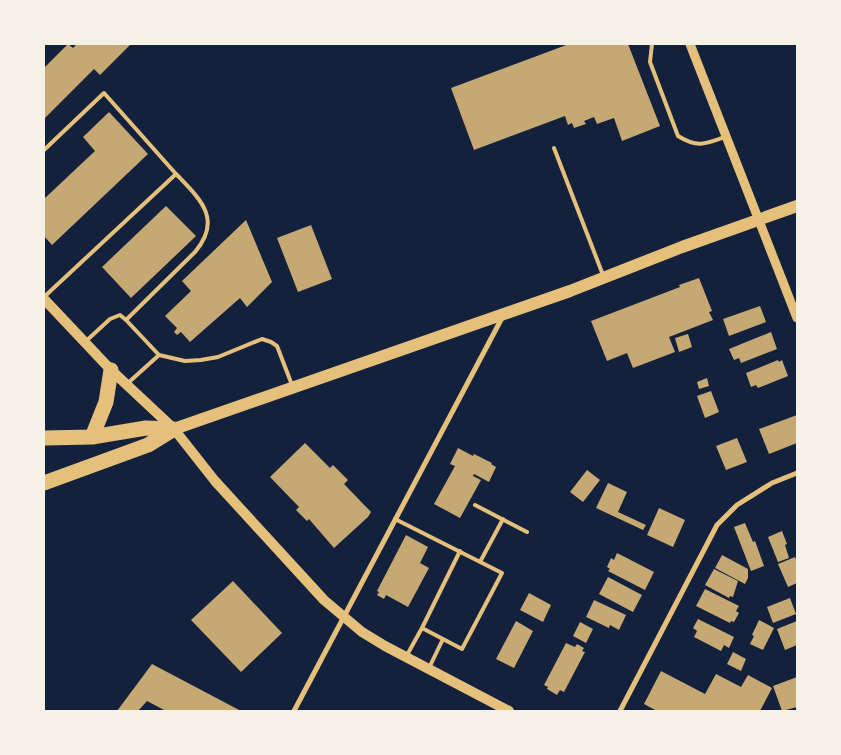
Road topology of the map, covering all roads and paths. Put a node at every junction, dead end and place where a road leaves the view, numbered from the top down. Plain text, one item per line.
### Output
1 (652, 44) edge
2 (690, 44) edge
3 (726, 136) junction
4 (554, 148) dead end
5 (44, 150) edge
6 (176, 174) junction
7 (797, 206) edge
8 (759, 220) junction
9 (604, 278) junction
10 (44, 298) edge
11 (504, 314) junction
12 (797, 318) edge
13 (126, 320) junction
14 (85, 342) junction
15 (159, 355) junction
16 (111, 370) junction
17 (126, 384) junction
18 (293, 388) junction
19 (174, 429) junction
20 (92, 437) junction
21 (44, 438) edge
22 (797, 473) edge
23 (44, 483) edge
24 (475, 505) dead end
25 (395, 519) junction
26 (503, 519) junction
27 (527, 532) dead end
28 (460, 551) junction
29 (480, 562) junction
30 (343, 617) junction
31 (422, 628) junction
32 (443, 639) junction
33 (406, 658) junction
34 (428, 669) junction
35 (294, 711) edge
36 (509, 711) edge
37 (620, 711) edge

1 - 3 lane
2 - 3 street
3 - 8 street
4 - 9 lane
5 - 6 lane
6 - 10 lane
6 - 13 lane
7 - 8 main road
8 - 9 main road
8 - 12 street
9 - 11 main road
10 - 14 main road
11 - 18 main road
11 - 25 street
13 - 14 lane
13 - 15 lane
14 - 16 main road
15 - 17 lane
15 - 18 lane
16 - 17 main road
16 - 20 highway
17 - 19 main road
18 - 19 main road
19 - 20 highway
19 - 23 highway
19 - 30 main road
20 - 21 highway
22 - 37 street
24 - 26 lane
25 - 28 lane
25 - 30 street
26 - 27 lane
26 - 29 lane
28 - 29 lane
28 - 31 lane
29 - 32 lane
30 - 33 main road
30 - 35 street
31 - 32 lane
31 - 33 lane
32 - 34 lane
33 - 34 main road
34 - 36 main road

